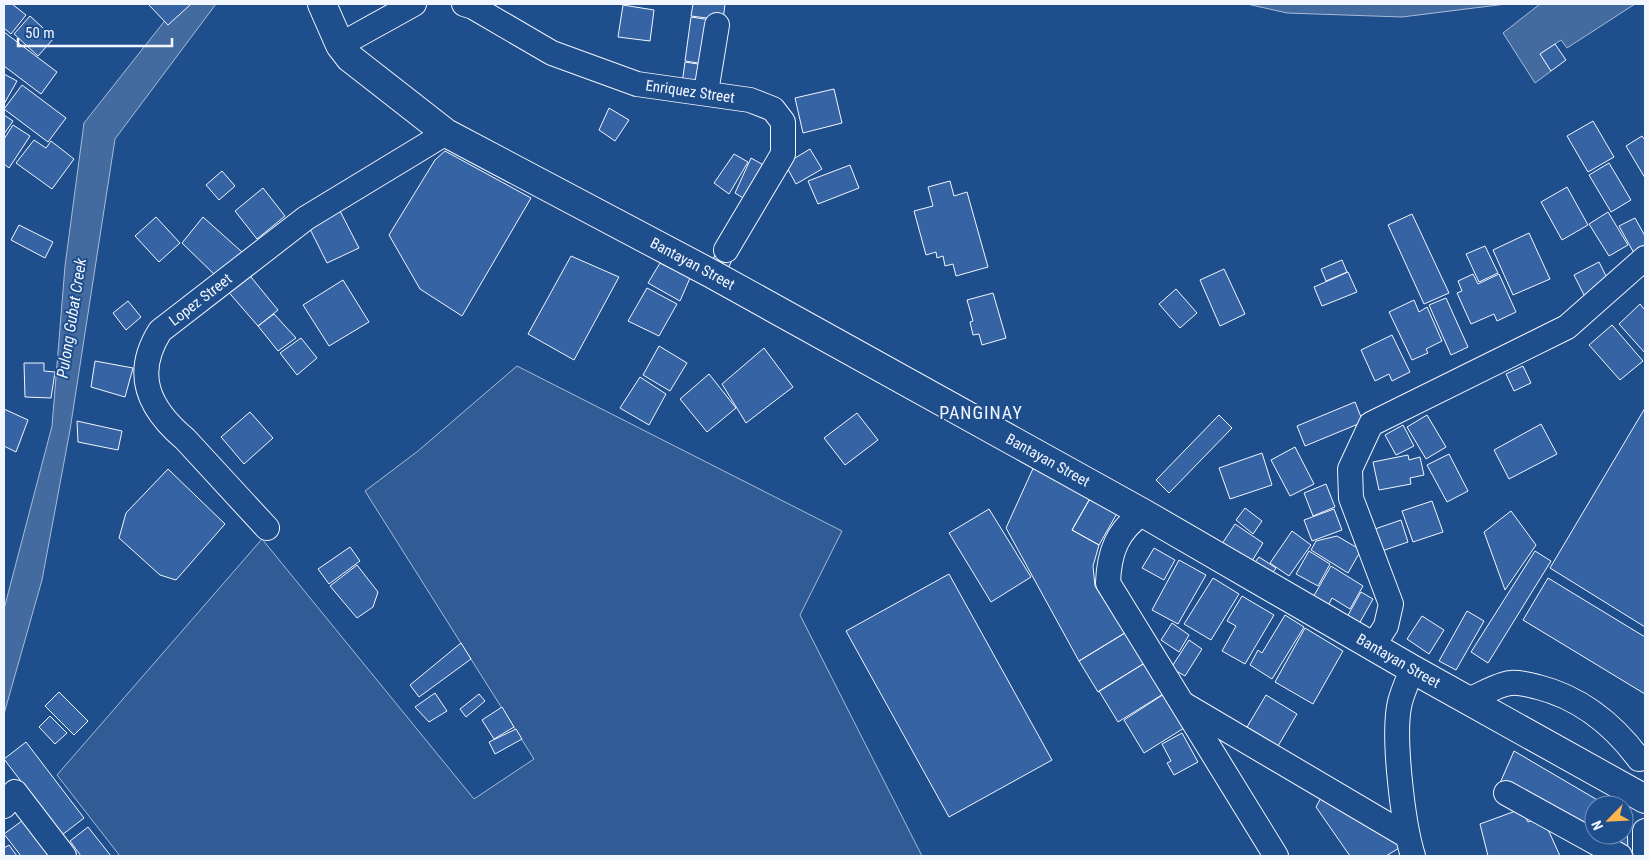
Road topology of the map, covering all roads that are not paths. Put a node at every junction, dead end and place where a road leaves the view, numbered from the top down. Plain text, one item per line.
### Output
1 (322, 4) edge
2 (414, 4) edge
3 (464, 4) edge
4 (717, 25) dead end
5 (340, 45) junction
6 (706, 92) junction
7 (446, 133) junction
8 (1645, 258) edge
9 (718, 264) junction
10 (1143, 513) junction
11 (267, 528) dead end
12 (1373, 646) junction
13 (1412, 669) junction
14 (1468, 700) junction
15 (1181, 703) junction
16 (1642, 754) edge
17 (1622, 785) junction
18 (1506, 793) dead end
19 (1645, 798) edge
20 (4, 806) edge
21 (1645, 831) edge
22 (1410, 846) edge
23 (1645, 852) edge
24 (64, 856) edge
25 (1276, 856) edge
26 (1620, 856) edge

1 - 5 main road, Bantayan Street
2 - 5 street
3 - 6 street, Enriquez Street
4 - 6 street
5 - 7 main road, Bantayan Street
6 - 9 street, Enriquez Street
7 - 9 main road, Bantayan Street
7 - 11 street, Lopez Street
8 - 12 street
9 - 10 main road, Bantayan Street
10 - 12 main road, Bantayan Street
10 - 15 street
12 - 13 main road, Bantayan Street
13 - 14 main road, Bantayan Street
13 - 22 street
14 - 16 street
14 - 17 main road, Bantayan Street
15 - 22 street
15 - 25 street
16 - 17 street
17 - 19 main road, Bantayan Street
18 - 26 street
20 - 24 street
21 - 23 street

